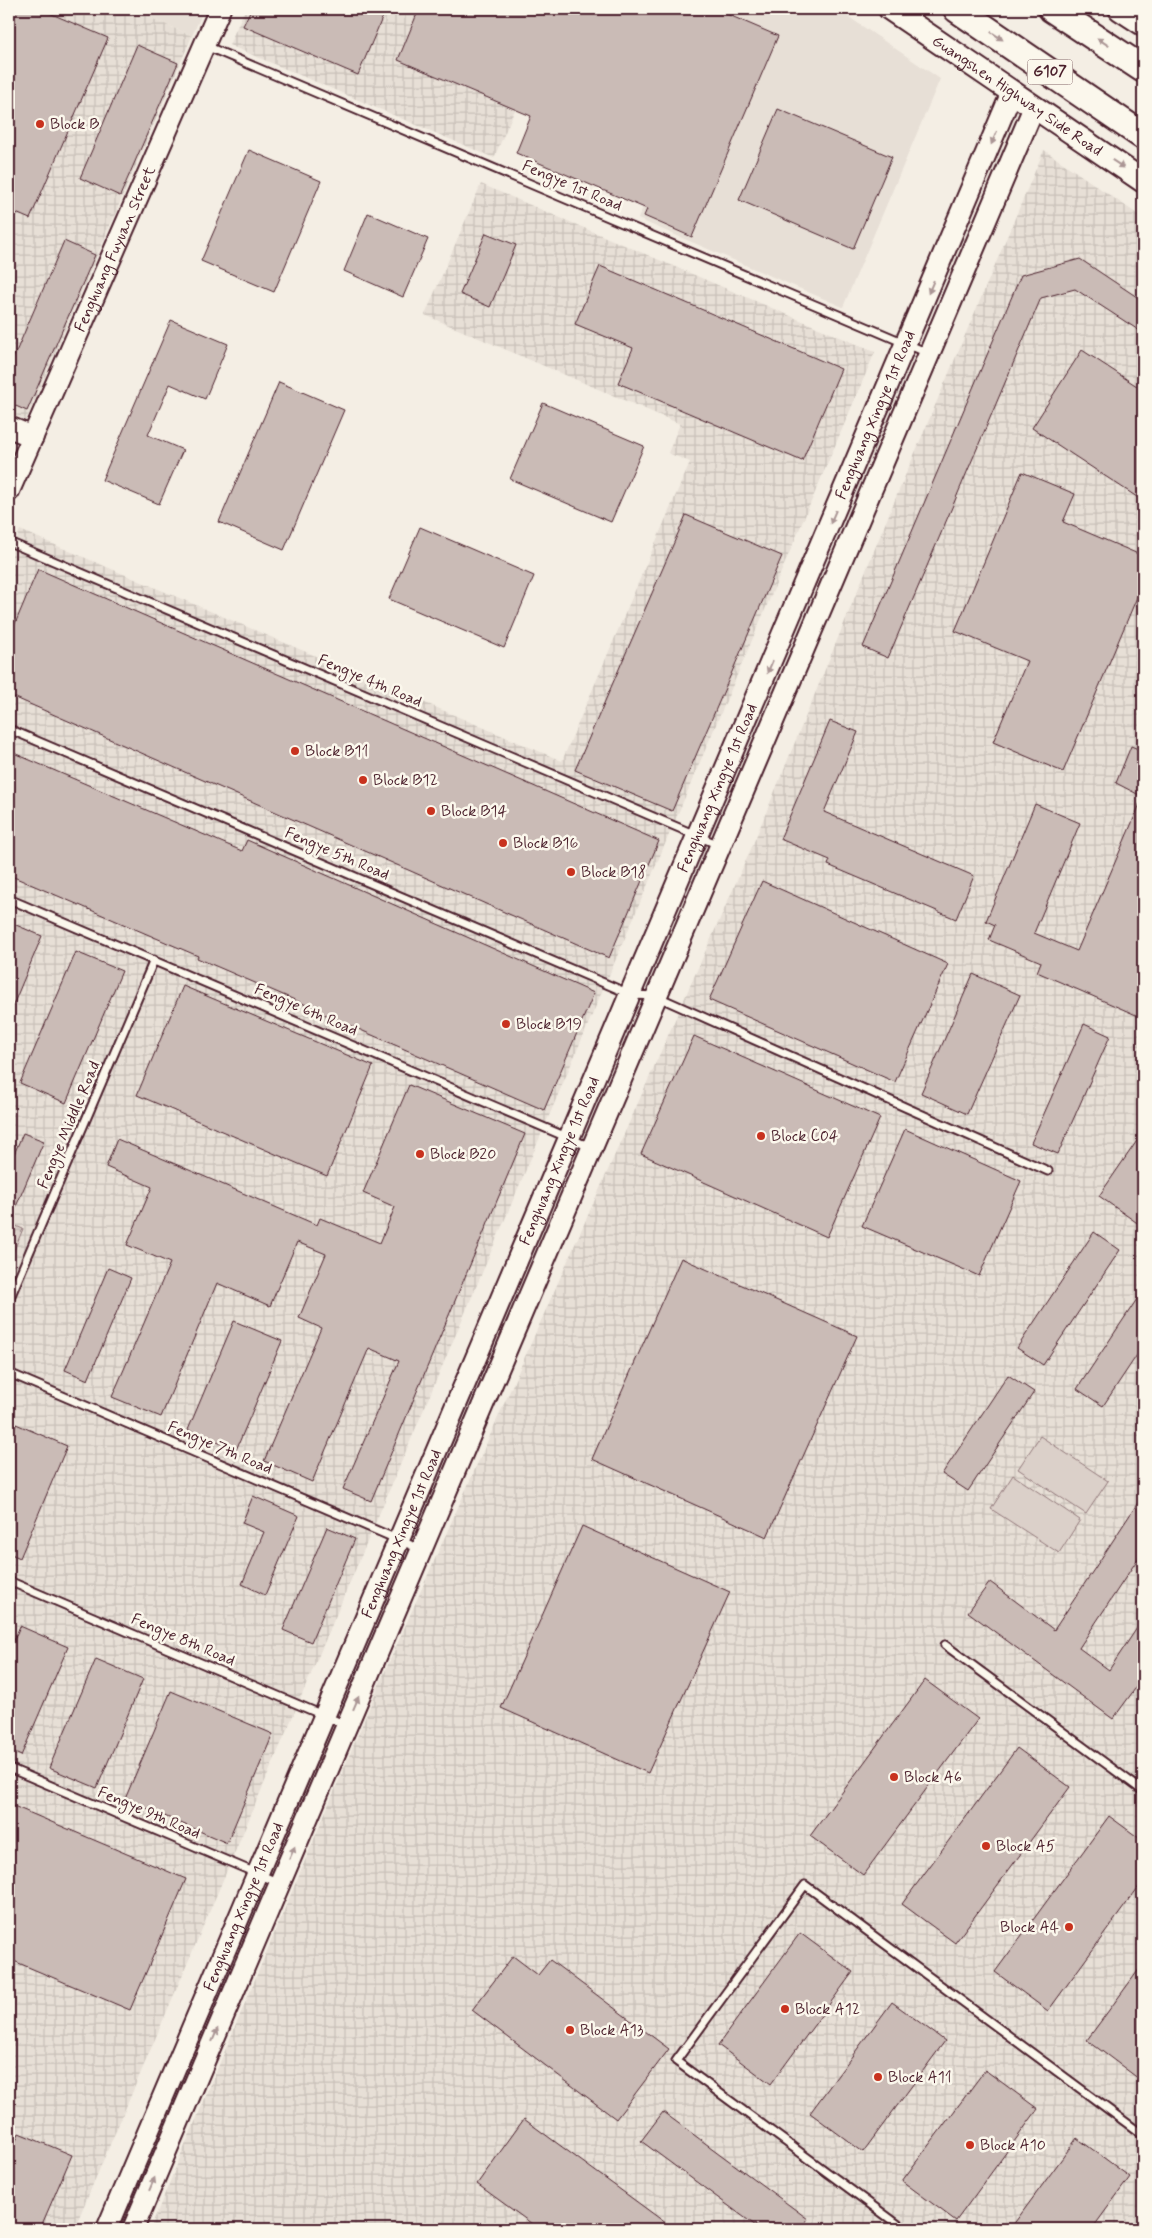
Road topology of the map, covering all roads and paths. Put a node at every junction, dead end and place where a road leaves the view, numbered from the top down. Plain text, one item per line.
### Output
1 (220, 9) edge
2 (890, 9) edge
3 (957, 9) edge
4 (1052, 9) edge
5 (1120, 9) edge
6 (1143, 24) edge
7 (204, 45) junction
8 (1143, 69) edge
9 (1012, 92) junction
10 (1034, 107) junction
11 (1143, 136) edge
12 (1143, 181) edge
13 (906, 344) junction
14 (928, 353) junction
15 (9, 427) edge
16 (32, 437) junction
17 (9, 491) edge
18 (9, 542) edge
19 (9, 730) edge
20 (698, 836) junction
21 (720, 846) junction
22 (9, 898) edge
23 (154, 960) junction
24 (632, 995) junction
25 (656, 996) junction
26 (570, 1138) junction
27 (592, 1147) junction
28 (1048, 1171) dead end
29 (9, 1300) edge
30 (9, 1373) edge
31 (399, 1540) junction
32 (421, 1549) junction
33 (9, 1580) edge
34 (945, 1645) dead end
35 (325, 1715) junction
36 (347, 1725) junction
37 (9, 1768) edge
38 (1143, 1791) edge
39 (258, 1874) junction
40 (280, 1883) junction
41 (1143, 2135) edge
42 (107, 2229) edge
43 (133, 2229) edge
44 (904, 2229) edge

1 - 7 street, Fenghuang Fuyuan Street
2 - 9 main road, Guangshen Highway Side Road
3 -> 11 highway, G107
8 -> 4 highway
5 - 6 main road
7 - 13 lane, Fengye 1st Road
7 - 16 street, Fenghuang Fuyuan Street
9 - 10 main road, Guangshen Highway Side Road
9 -> 13 street, Fenghuang Xingye 1st Road
10 -> 12 main road, Guangshen Highway Side Road
10 - 14 street, Fenghuang Xingye 1st Road
13 - 14 lane, Fengye 1st Road
13 -> 20 street, Fenghuang Xingye 1st Road
14 - 21 street, Fenghuang Xingye 1st Road
15 - 16 street
16 - 17 street, Fenghuang Fuyuan Street
18 - 20 lane, Fengye 4th Road
19 - 24 lane, Fengye 5th Road
20 - 21 lane, Fengye 4th Road
20 - 24 street, Fenghuang Xingye 1st Road
21 - 25 street, Fenghuang Xingye 1st Road
22 - 23 lane, Fengye 6th Road
23 - 26 lane, Fengye 6th Road
23 - 29 lane, Fengye Middle Road
24 - 25 lane, Fengye 5th Road
24 - 26 street, Fenghuang Xingye 1st Road
25 - 27 street, Fenghuang Xingye 1st Road
25 - 28 lane
26 - 27 lane, Fengye 6th Road
26 - 31 street, Fenghuang Xingye 1st Road
27 - 32 street, Fenghuang Xingye 1st Road
30 - 31 lane, Fengye 7th Road
31 - 32 lane, Fengye 7th Road
31 - 35 street, Fenghuang Xingye 1st Road
36 -> 32 street, Fenghuang Xingye 1st Road
33 - 35 lane, Fengye 8th Road
34 - 38 lane
35 - 36 lane, Fengye 8th Road
35 - 39 street, Fenghuang Xingye 1st Road
40 -> 36 street, Fenghuang Xingye 1st Road
37 - 39 lane, Fengye 9th Road
39 - 40 lane, Fengye 9th Road
39 - 42 street, Fenghuang Xingye 1st Road
43 -> 40 street, Fenghuang Xingye 1st Road
41 - 44 lane

